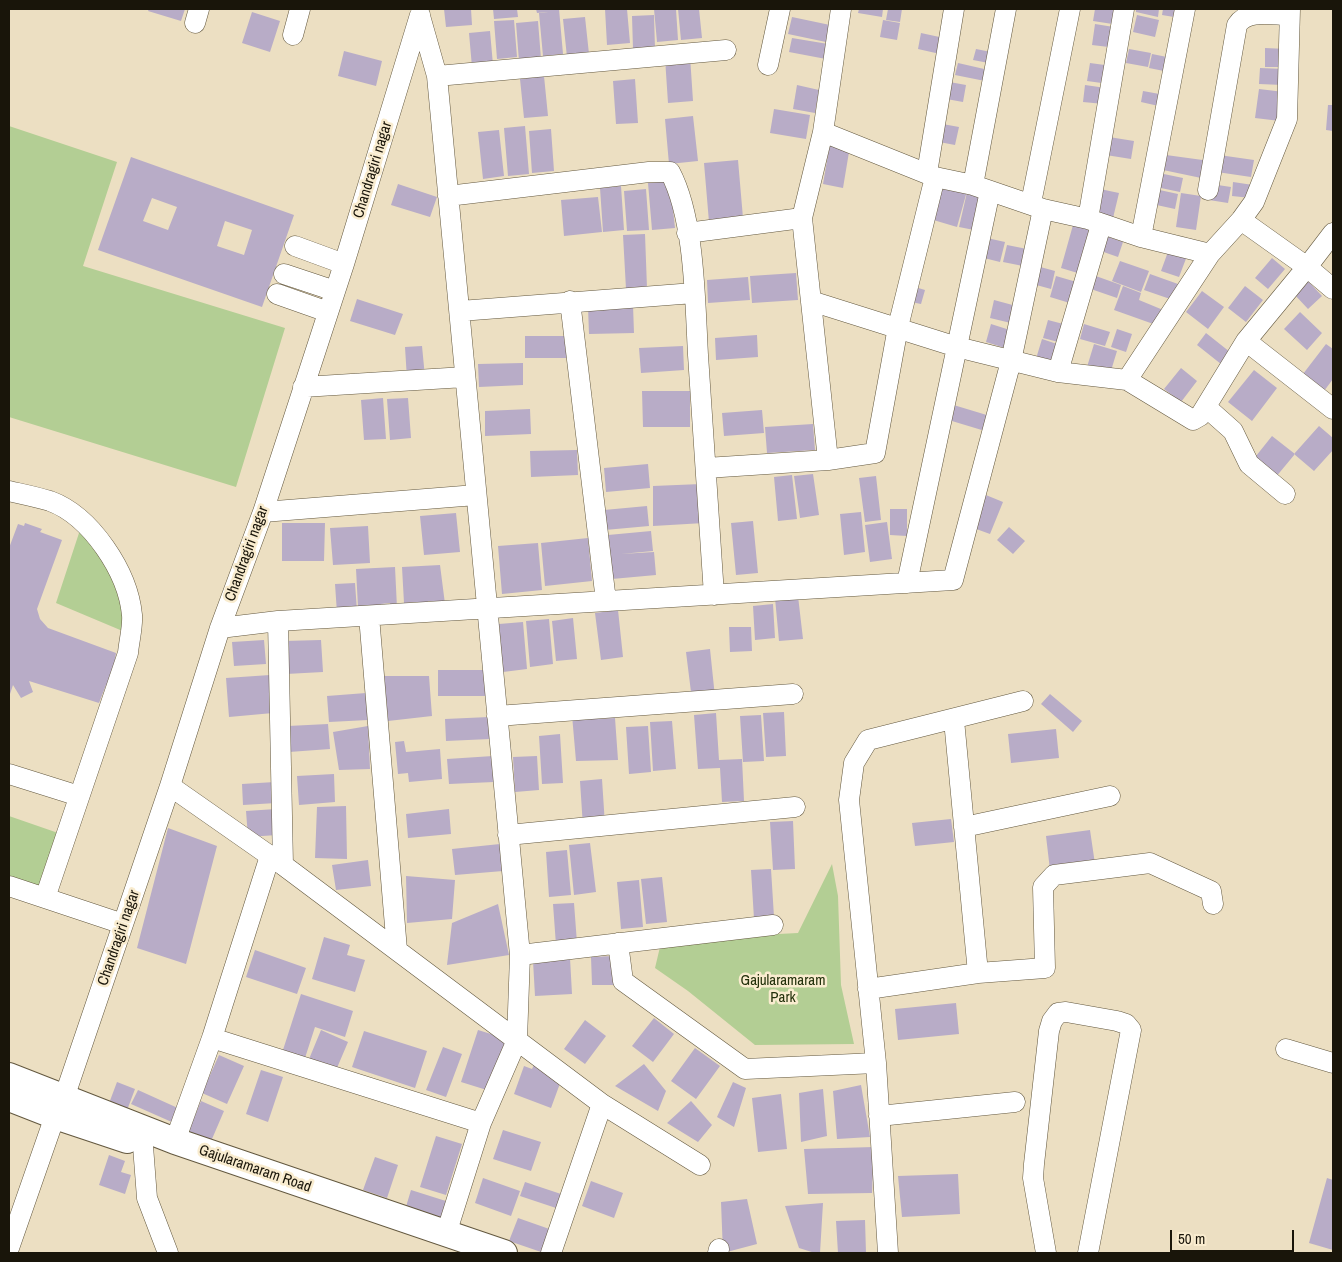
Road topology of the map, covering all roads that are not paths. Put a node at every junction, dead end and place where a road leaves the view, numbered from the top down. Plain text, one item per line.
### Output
1 (300, 9) edge
2 (780, 9) edge
3 (841, 9) edge
4 (954, 9) edge
5 (1006, 9) edge
6 (1070, 9) edge
7 (1124, 9) edge
8 (1185, 9) edge
9 (422, 12) edge
10 (1289, 12) edge
11 (293, 35) dead end
12 (726, 50) dead end
13 (768, 65) dead end
14 (437, 76) junction
15 (823, 132) junction
16 (931, 175) junction
17 (981, 188) junction
18 (1208, 190) dead end
19 (448, 196) junction
20 (1037, 206) junction
21 (802, 218) junction
22 (1241, 220) junction
23 (1094, 222) junction
24 (687, 233) junction
25 (1333, 234) edge
26 (1141, 237) junction
27 (294, 246) dead end
28 (1210, 254) junction
29 (344, 264) junction
30 (1307, 267) junction
31 (284, 274) dead end
32 (1333, 289) edge
33 (335, 291) junction
34 (694, 293) junction
35 (277, 294) dead end
36 (570, 301) junction
37 (811, 301) junction
38 (460, 311) junction
39 (328, 312) junction
40 (898, 327) junction
41 (1246, 341) junction
42 (957, 347) junction
43 (1011, 360) junction
44 (1058, 372) junction
45 (465, 377) junction
46 (1127, 380) junction
47 (304, 387) junction
48 (1206, 407) junction
49 (1333, 409) edge
50 (828, 460) junction
51 (706, 468) junction
52 (9, 491) edge
53 (1285, 494) dead end
54 (476, 495) junction
55 (263, 512) junction
56 (907, 583) junction
57 (714, 595) junction
58 (606, 601) junction
59 (487, 608) junction
60 (369, 616) junction
61 (278, 621) junction
62 (220, 628) junction
63 (793, 694) dead end
64 (1024, 701) dead end
65 (497, 716) junction
66 (954, 720) junction
67 (9, 774) edge
68 (170, 786) junction
69 (80, 796) junction
70 (1110, 796) dead end
71 (795, 807) dead end
72 (964, 826) junction
73 (508, 835) junction
74 (276, 861) junction
75 (9, 886) edge
76 (45, 898) junction
77 (1213, 904) dead end
78 (123, 924) junction
79 (774, 925) dead end
80 (618, 943) junction
81 (397, 950) junction
82 (520, 955) junction
83 (978, 973) junction
84 (868, 989) junction
85 (212, 1038) junction
86 (517, 1040) junction
87 (1286, 1049) dead end
88 (876, 1063) junction
89 (1333, 1063) edge
90 (9, 1076) edge
91 (9, 1098) edge
92 (1015, 1102) dead end
93 (602, 1104) junction
94 (60, 1107) junction
95 (879, 1116) junction
96 (481, 1123) junction
97 (175, 1141) junction
98 (143, 1146) junction
99 (700, 1164) dead end
100 (16, 1205) edge
101 (450, 1244) edge
102 (9, 1248) edge
103 (168, 1253) edge
104 (504, 1253) edge
105 (552, 1253) edge
106 (888, 1253) edge
107 (1046, 1253) edge
108 (1088, 1253) edge

1 - 11 street
2 - 13 street
3 - 15 street
4 - 16 street
5 - 17 street
6 - 20 street
7 - 23 street
8 - 26 street
9 - 14 street
9 - 29 street, Chandragiri nagar
10 - 18 street
10 - 22 street
12 - 14 street
14 - 19 street
15 - 16 street
15 - 21 street
16 - 17 street
16 - 40 street
17 - 20 street
17 - 42 street
19 - 24 street
19 - 38 street
20 - 23 street
20 - 43 street
21 - 24 street
21 - 37 street
22 - 28 street
22 - 30 street
23 - 26 street
23 - 44 street
24 - 34 street
25 - 30 street
26 - 28 street
27 - 29 street
28 - 46 street
29 - 33 street, Chandragiri nagar
30 - 32 street
30 - 41 street
31 - 33 street
33 - 39 street, Chandragiri nagar
34 - 36 street
34 - 51 street
35 - 39 street
36 - 38 street
36 - 58 street
37 - 40 street
37 - 50 street
38 - 45 street
39 - 47 street, Chandragiri nagar
40 - 42 street
40 - 50 street
41 - 48 street
41 - 49 street
42 - 43 street
42 - 56 street
43 - 44 street
43 - 56 street
44 - 46 street
45 - 47 street
45 - 54 street
46 - 48 street
47 - 55 street, Chandragiri nagar
48 - 53 street
50 - 51 street
51 - 57 street
52 - 69 street
54 - 55 street
54 - 59 street
55 - 62 street, Chandragiri nagar
56 - 57 street
57 - 58 street
58 - 59 street
59 - 60 street
59 - 65 street
60 - 61 street
60 - 81 street
61 - 62 street
61 - 74 street
62 - 68 street, Chandragiri nagar
63 - 65 street
64 - 66 street
65 - 73 street
66 - 72 street
66 - 84 street
67 - 69 street
68 - 74 street
68 - 78 street, Chandragiri nagar
69 - 76 street
70 - 72 street
71 - 73 street
72 - 83 street
73 - 82 street
74 - 81 street
74 - 85 street
75 - 76 street
76 - 78 street
77 - 83 street
78 - 94 street, Chandragiri nagar
79 - 80 street
80 - 82 street
80 - 88 street
81 - 86 street
82 - 86 street
83 - 84 street
84 - 88 street
85 - 96 street
85 - 97 street
86 - 93 street
86 - 96 street
87 - 89 street
88 - 95 street
90 - 94 main road, Gajularamaram Road
91 - 94 main road, Gajularamaram Road
92 - 95 street
93 - 99 street
93 - 105 street
94 - 97 main road, Gajularamaram Road
94 - 98 main road, Gajularamaram Road
94 - 100 street, Chandragiri nagar
95 - 106 street
96 - 101 street
97 - 101 main road, Gajularamaram Road
98 - 101 main road, Gajularamaram Road
98 - 103 street
100 - 102 street, Chandragiri nagar
101 - 104 main road, Gajularamaram Road
107 - 108 street

